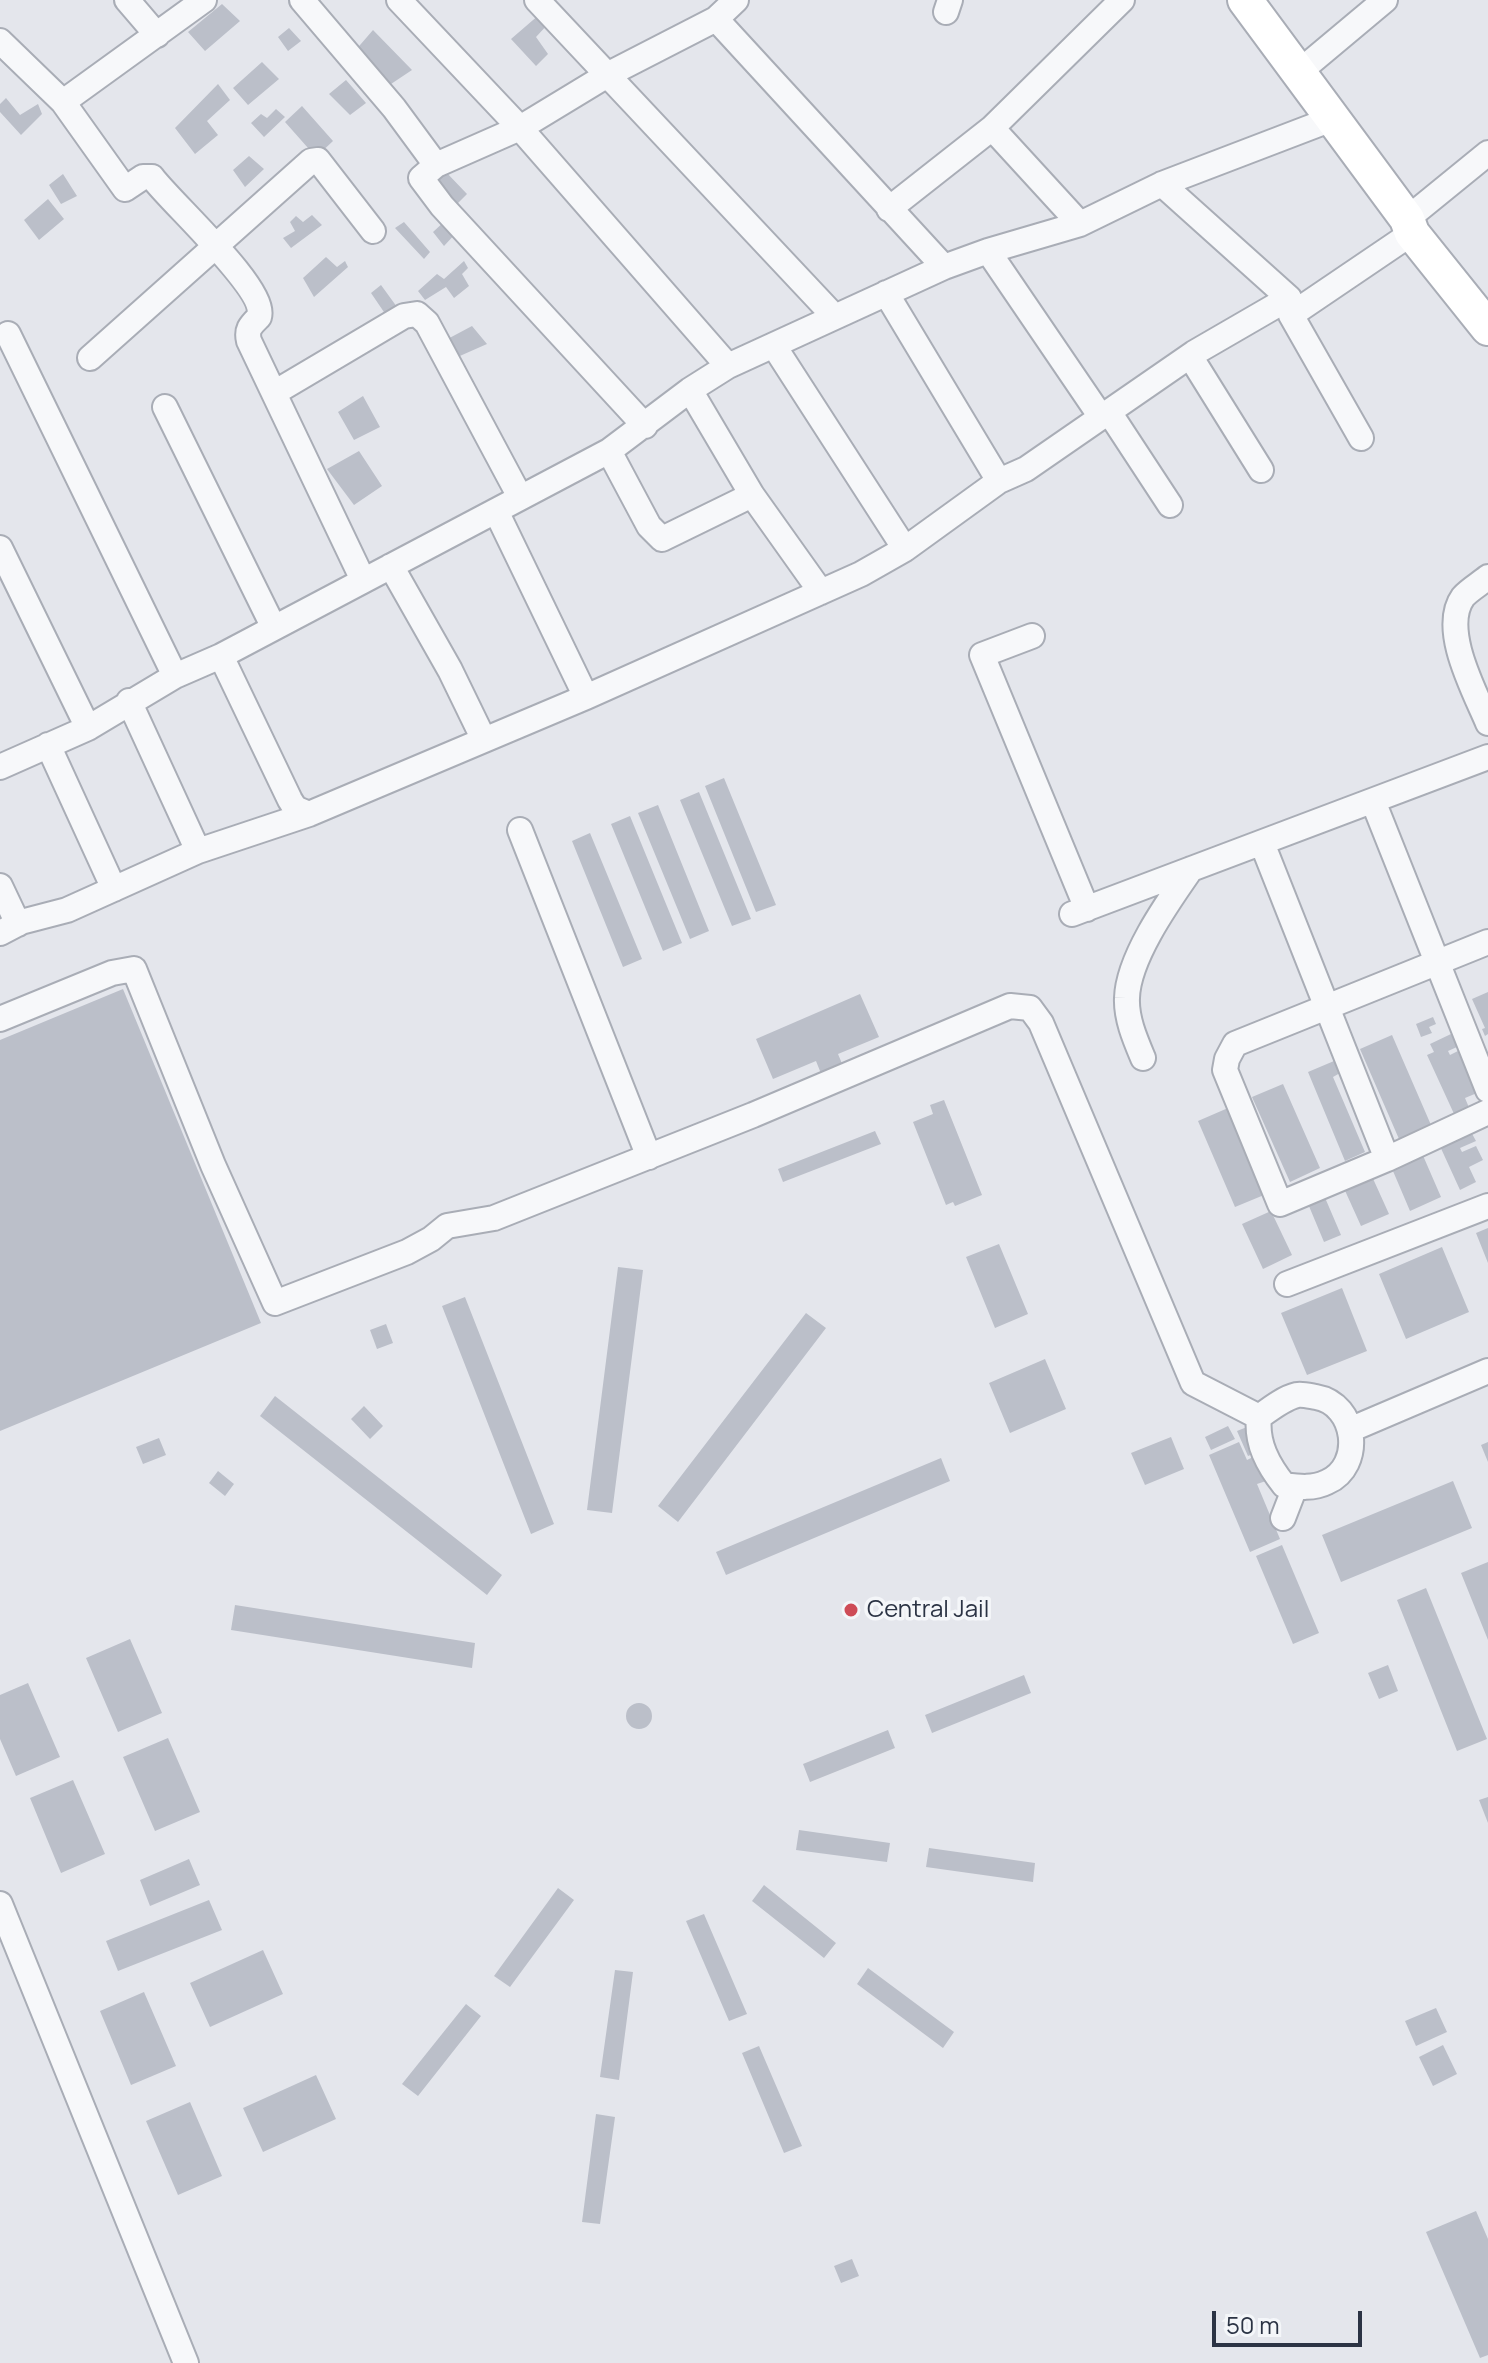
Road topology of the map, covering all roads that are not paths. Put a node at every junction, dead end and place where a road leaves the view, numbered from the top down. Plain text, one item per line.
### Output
1 (127, 0) edge
2 (204, 0) edge
3 (302, 0) edge
4 (399, 0) edge
5 (537, 0) edge
6 (736, 0) edge
7 (1122, 0) edge
8 (1245, 0) edge
9 (1385, 0) edge
10 (716, 19) junction
11 (157, 35) junction
12 (0, 41) edge
13 (1299, 72) junction
14 (609, 74) junction
15 (63, 102) junction
16 (1332, 119) junction
17 (520, 128) junction
18 (992, 128) junction
19 (1488, 153) edge
20 (436, 165) junction
21 (1162, 184) junction
22 (889, 209) junction
23 (1080, 224) junction
24 (1409, 226) junction
25 (373, 231) dead end
26 (216, 244) junction
27 (988, 251) junction
28 (944, 267) junction
29 (886, 293) junction
30 (1290, 306) junction
31 (834, 316) junction
32 (1488, 328) edge
33 (8, 334) dead end
34 (774, 346) junction
35 (1190, 356) junction
36 (90, 358) dead end
37 (728, 366) junction
38 (690, 390) junction
39 (274, 393) junction
40 (165, 407) dead end
41 (1105, 414) junction
42 (645, 426) junction
43 (1361, 438) dead end
44 (609, 451) junction
45 (1261, 470) dead end
46 (999, 481) junction
47 (752, 495) junction
48 (520, 497) junction
49 (1170, 505) dead end
50 (496, 511) junction
51 (0, 548) edge
52 (905, 549) junction
53 (391, 566) junction
54 (1488, 577) edge
55 (363, 580) junction
56 (821, 592) junction
57 (273, 626) junction
58 (1032, 636) dead end
59 (221, 656) junction
60 (175, 676) junction
61 (586, 697) junction
62 (129, 701) junction
63 (1488, 723) edge
64 (88, 728) junction
65 (484, 740) junction
66 (48, 745) junction
67 (1488, 757) edge
68 (0, 767) edge
69 (1373, 801) junction
70 (309, 814) junction
71 (520, 830) dead end
72 (1262, 843) junction
73 (198, 851) junction
74 (1191, 869) junction
75 (0, 886) edge
76 (114, 889) junction
77 (9, 928) edge
78 (1488, 942) edge
79 (1439, 962) junction
80 (1327, 1006) junction
81 (0, 1019) edge
82 (1143, 1058) dead end
83 (1488, 1090) edge
84 (1488, 1112) edge
85 (649, 1157) junction
86 (1387, 1159) junction
87 (1488, 1206) edge
88 (1287, 1284) dead end
89 (1488, 1371) edge
90 (1259, 1417) junction
91 (1352, 1429) junction
92 (1295, 1487) junction
93 (1283, 1518) dead end
94 (0, 1904) edge
95 (186, 2363) edge

1 - 11 street
2 - 11 street
3 - 20 street
4 - 17 street
5 - 14 street
6 - 10 street
7 - 18 street
8 - 13 street
9 - 13 street
10 - 14 street
10 - 22 street
11 - 15 street
12 - 15 street
13 - 16 street
14 - 17 street
14 - 31 street
15 - 26 street
16 - 21 street
16 - 24 street
17 - 20 street
17 - 37 street
18 - 22 street
18 - 23 street
19 - 24 street
20 - 42 street
21 - 23 street
21 - 30 street
22 - 28 street
23 - 27 street
24 - 30 street
24 - 32 street
25 - 26 street
26 - 36 street
26 - 39 street
27 - 28 street
27 - 41 street
28 - 29 street
29 - 31 street
29 - 46 street
30 - 35 street
30 - 43 street
31 - 34 street
33 - 60 street
34 - 37 street
34 - 52 street
35 - 41 street
35 - 45 street
37 - 38 street
38 - 42 street
38 - 47 street
39 - 48 street
39 - 55 street
40 - 57 street
41 - 46 street
41 - 49 street
42 - 44 street
44 - 47 street
44 - 48 street
46 - 52 street
47 - 56 street
48 - 50 street
50 - 53 street
50 - 61 street
51 - 64 street
52 - 56 street
53 - 55 street
53 - 65 street
54 - 63 street
55 - 57 street
56 - 61 street
57 - 59 street
58 - 74 street
59 - 60 street
59 - 70 street
60 - 62 street
61 - 65 street
62 - 64 street
62 - 73 street
64 - 66 street
65 - 70 street
66 - 68 street
66 - 76 street
67 - 69 street
69 - 72 street
69 - 79 street
70 - 73 street
71 - 85 street
72 - 74 street
72 - 80 street
73 - 76 street
74 - 82 street
75 - 77 street
76 - 77 street
78 - 79 street
79 - 80 street
79 - 83 street
80 - 86 street
80 - 86 street
81 - 85 street
84 - 86 street
85 - 90 street
87 - 88 street
89 - 91 street
90 - 91 street
90 - 92 street
91 - 92 street
92 - 93 street
94 - 95 street

